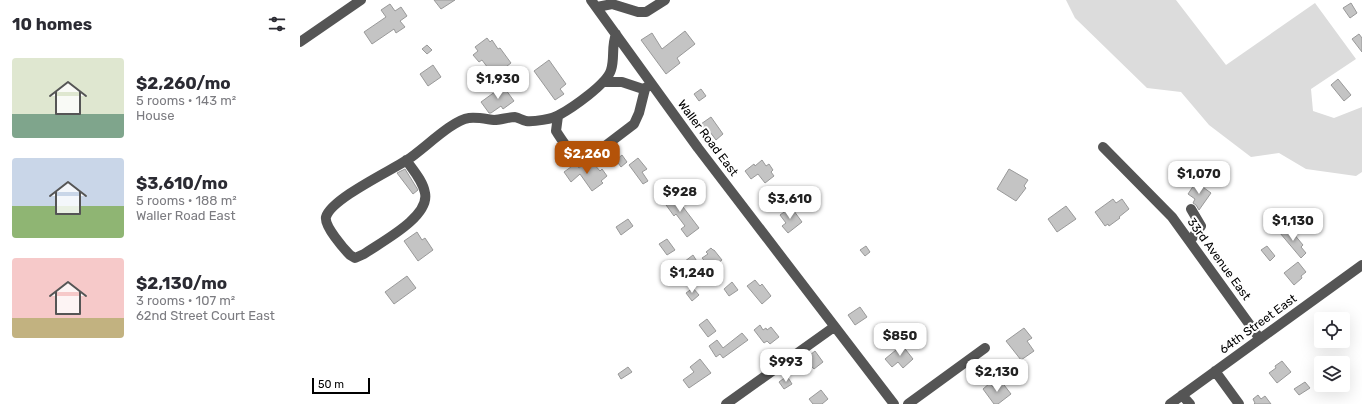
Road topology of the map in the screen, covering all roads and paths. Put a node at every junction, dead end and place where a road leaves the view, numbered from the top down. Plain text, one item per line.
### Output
1 (362, 0) edge
2 (665, 0) edge
3 (594, 4) edge
4 (616, 34) junction
5 (300, 42) edge
6 (603, 82) junction
7 (649, 86) junction
8 (558, 116) junction
9 (1103, 147) dead end
10 (406, 160) junction
11 (1191, 209) dead end
12 (1190, 241) junction
13 (1362, 265) edge
14 (834, 327) junction
15 (1260, 339) junction
16 (985, 348) dead end
17 (1215, 371) junction
18 (1182, 395) junction
19 (726, 404) edge
20 (894, 404) edge
21 (908, 404) edge
22 (1170, 404) edge
23 (1190, 404) edge
24 (1239, 404) edge

1 - 5 street
2 - 3 street
3 - 4 street, Waller Road East
4 - 6 street
4 - 7 street, Waller Road East
6 - 7 street
6 - 8 street
7 - 8 street
7 - 14 street, Waller Road East
8 - 10 street
9 - 12 street, 33rd Avenue East
10 - 10 street
11 - 12 street
12 - 15 street, 33rd Avenue East
13 - 15 street, 64th Street East
14 - 19 street
14 - 20 street, Waller Road East
15 - 17 street, 64th Street East
16 - 21 street
17 - 18 street, 64th Street East
17 - 24 street
18 - 22 street, 64th Street East
18 - 23 street

